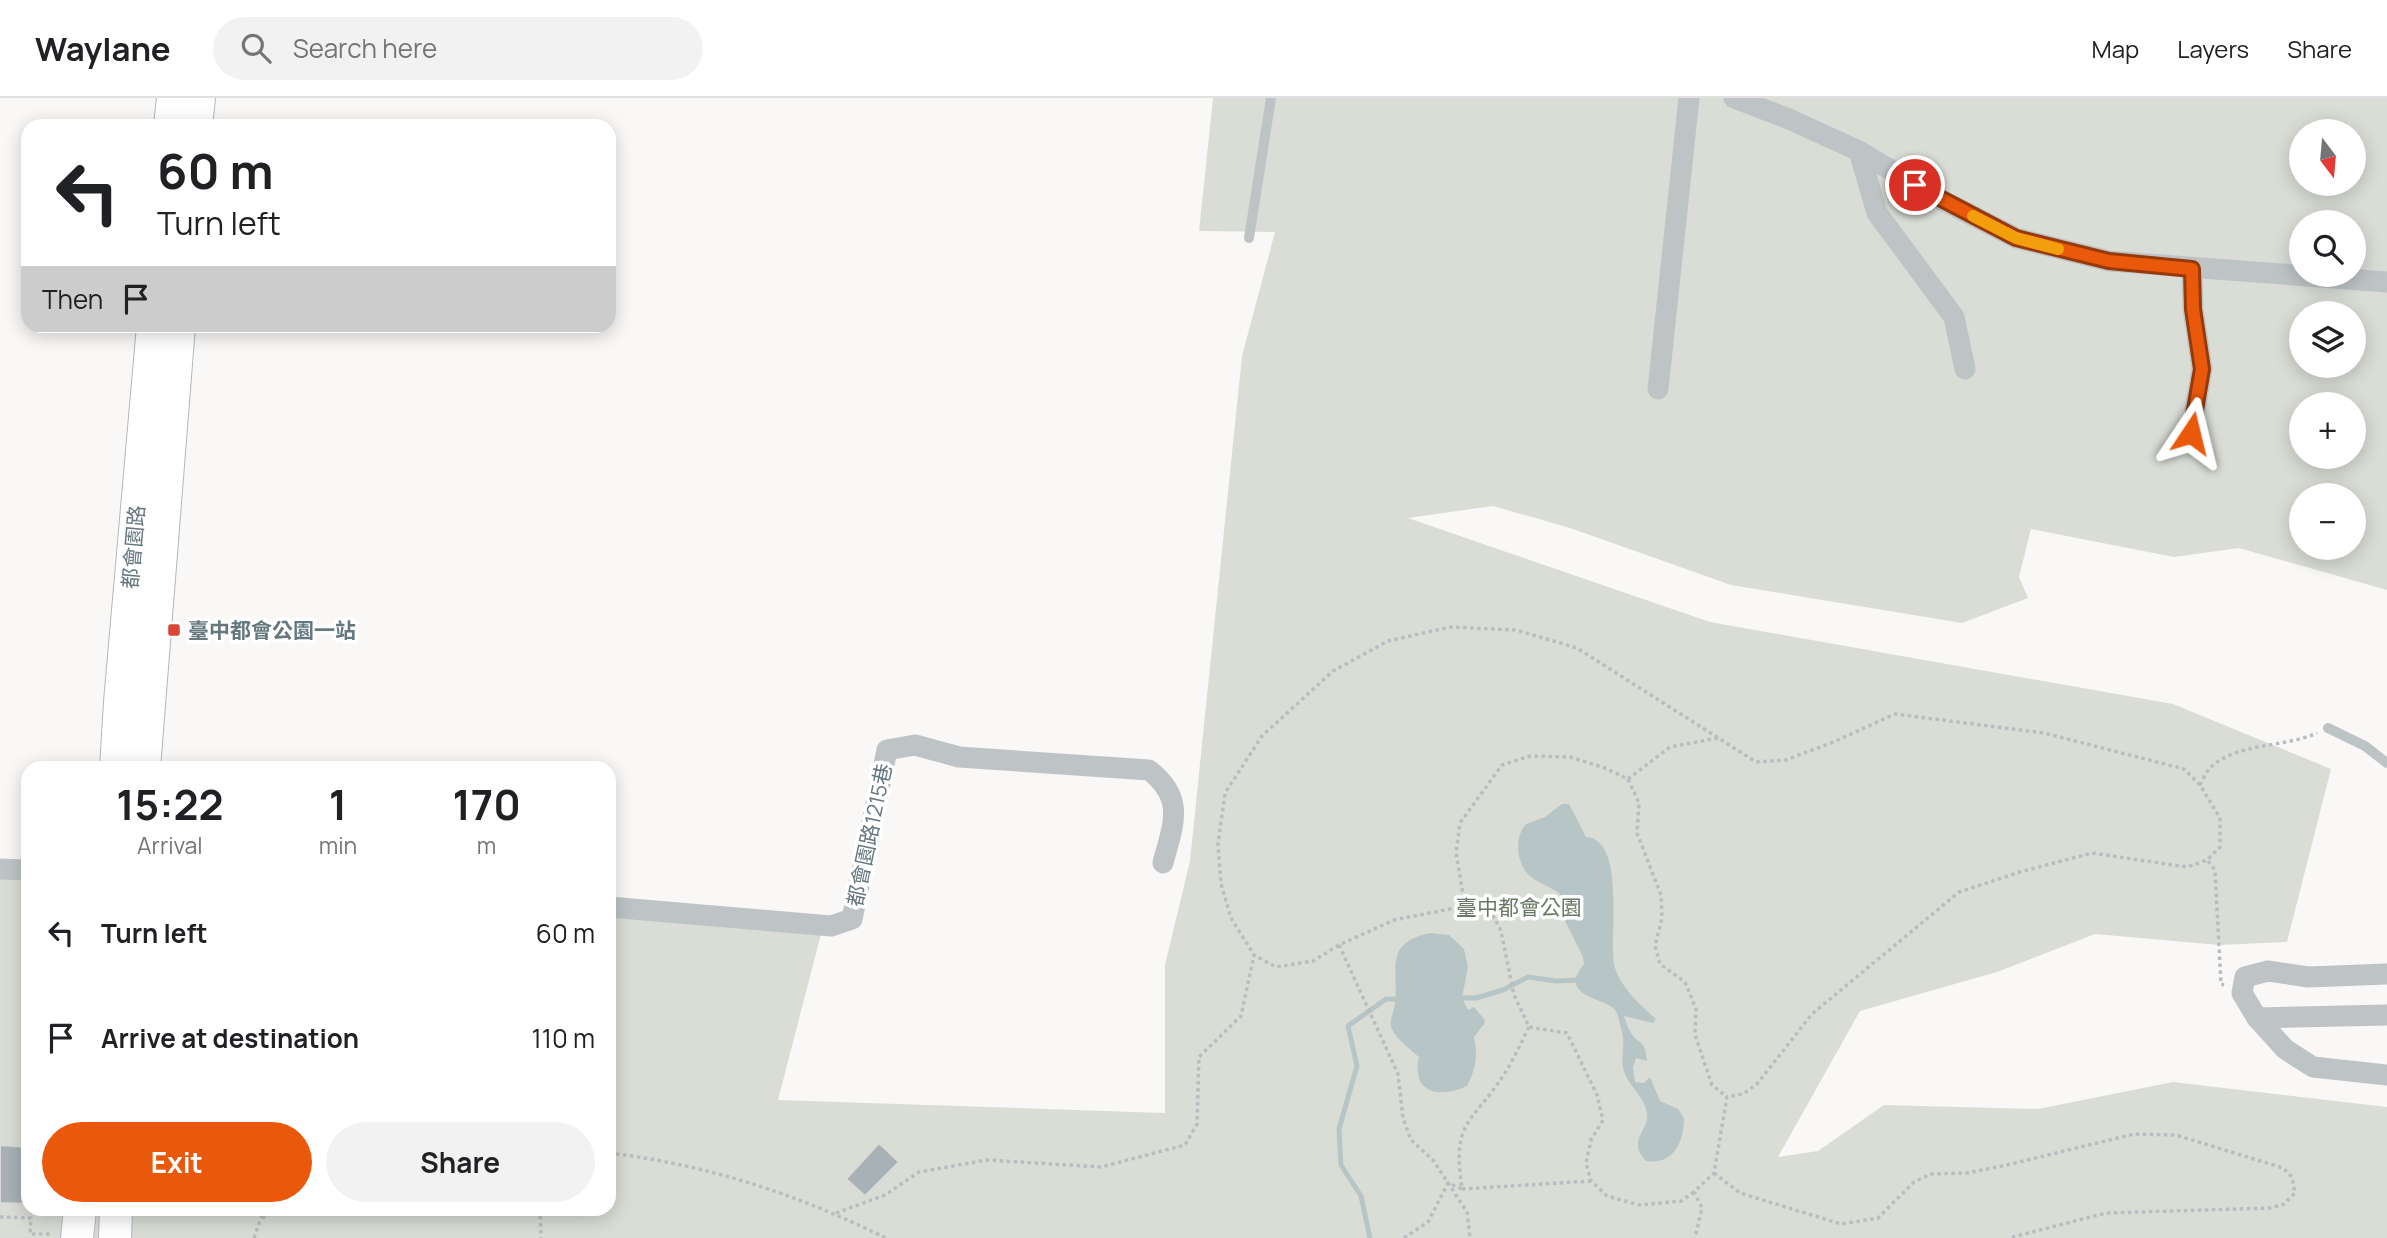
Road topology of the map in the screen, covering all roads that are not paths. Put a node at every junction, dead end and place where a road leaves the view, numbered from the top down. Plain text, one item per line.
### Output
1 (173, 98) edge
2 (200, 98) edge
3 (1271, 98) edge
4 (1689, 98) edge
5 (1734, 98) edge
6 (171, 119) edge
7 (197, 119) edge
8 (1859, 151) junction
9 (1249, 237) dead end
10 (2192, 269) junction
11 (2387, 282) edge
12 (152, 333) edge
13 (178, 333) edge
14 (1965, 369) dead end
15 (1658, 389) dead end
16 (2191, 433) dead end
17 (2328, 728) road end
18 (116, 761) edge
19 (145, 761) edge
20 (2387, 762) edge
21 (1163, 863) dead end
22 (0, 869) edge
23 (21, 870) edge
24 (616, 908) edge
25 (2387, 974) edge
26 (2387, 1015) edge
27 (2257, 1018) junction
28 (2387, 1075) edge
29 (76, 1216) edge
30 (116, 1216) edge
31 (64, 1236) edge
32 (115, 1238) edge

1 - 6 street
2 - 7 street
3 - 9 lane
4 - 15 street
5 - 8 street
8 - 10 street
8 - 14 street
10 - 11 street
10 - 16 street
12 - 18 street, 都會園路
13 - 19 street, 都會園路
17 - 20 lane
21 - 24 street, 都會園路1215巷
22 - 23 street
25 - 27 street
26 - 27 street
27 - 28 street
29 - 31 street
30 - 32 street

